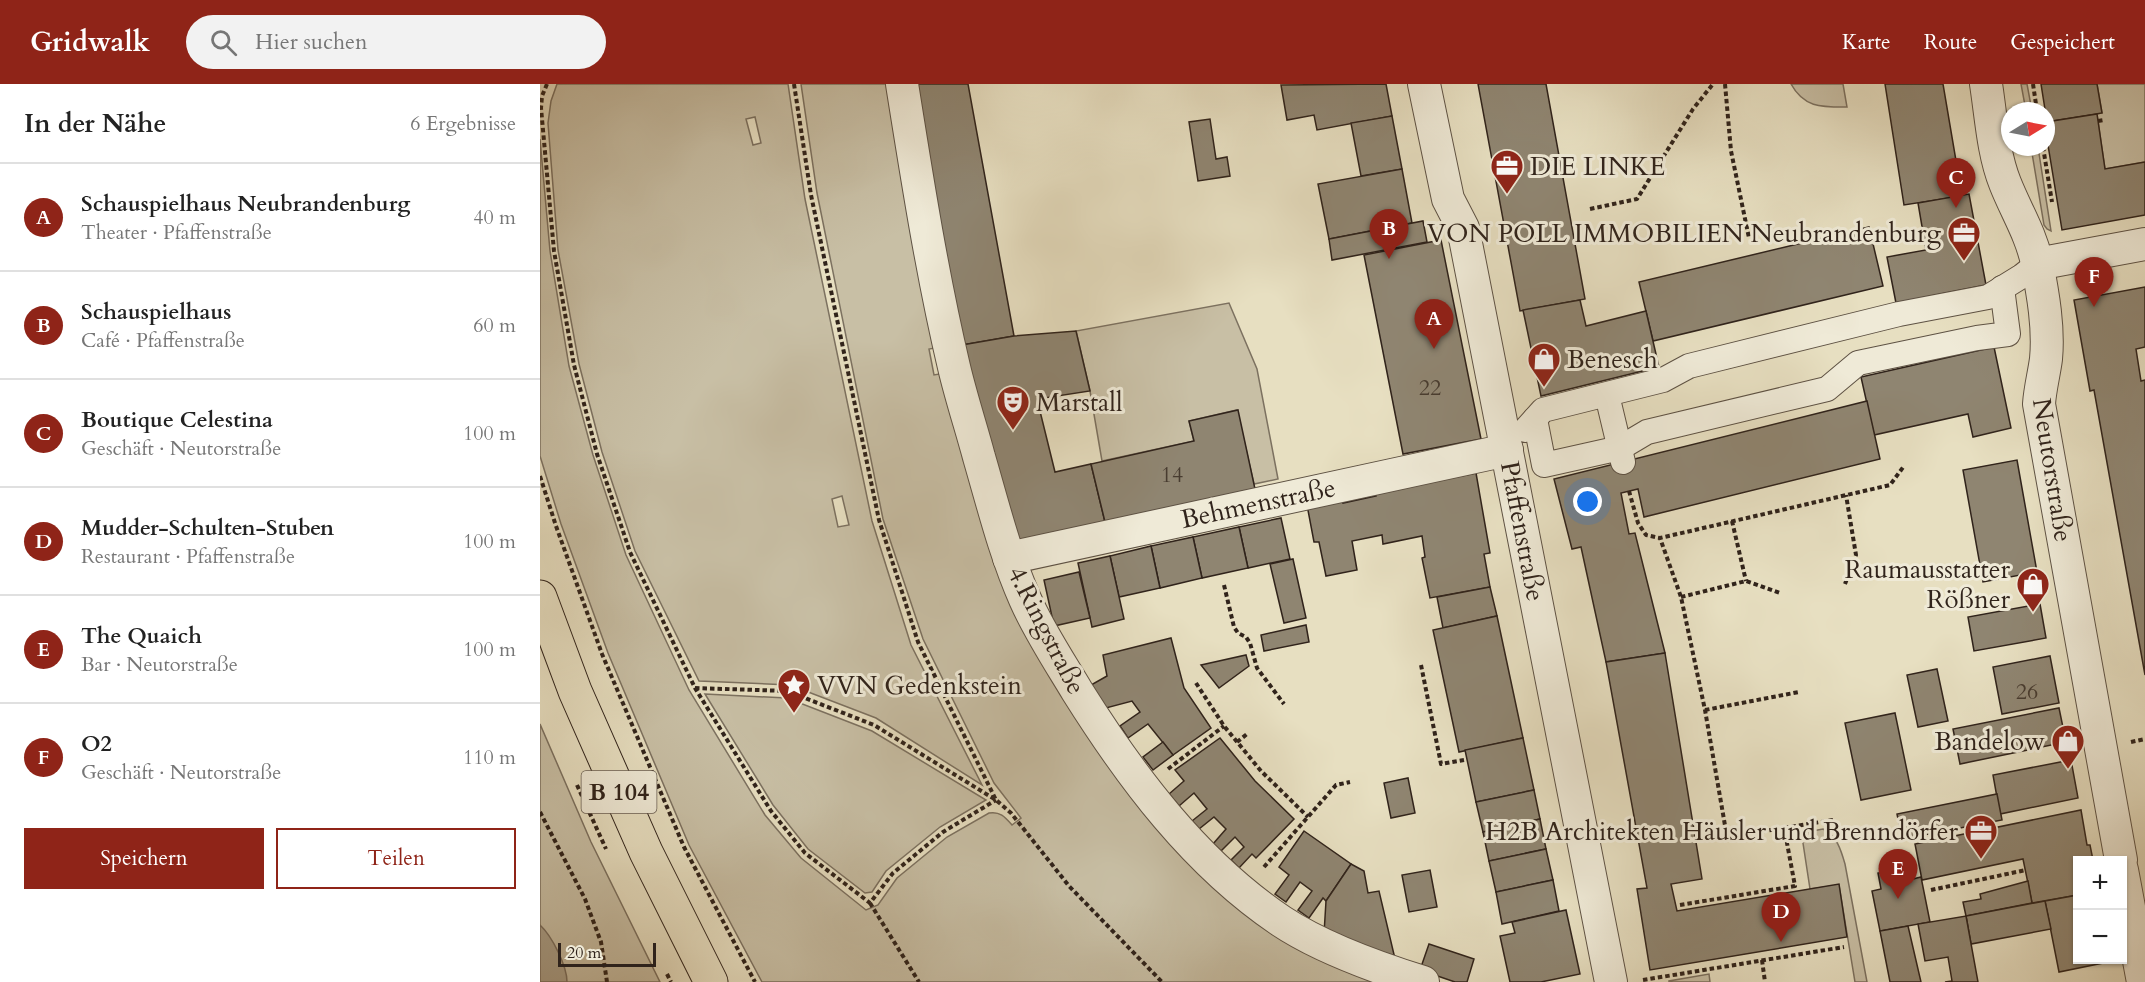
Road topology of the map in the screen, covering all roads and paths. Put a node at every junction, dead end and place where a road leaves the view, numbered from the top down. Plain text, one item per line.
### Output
1 (547, 84) edge
2 (794, 84) edge
3 (902, 84) edge
4 (1424, 84) edge
5 (1713, 84) edge
6 (1725, 84) edge
7 (1986, 84) edge
8 (2033, 84) edge
9 (2036, 102) edge
10 (540, 108) edge
11 (2104, 120) dead end
12 (2098, 121) dead end
13 (1590, 209) dead end
14 (1749, 238) dead end
15 (2145, 244) edge
16 (2037, 264) junction
17 (2002, 288) junction
18 (1877, 319) junction
19 (1886, 357) junction
20 (1607, 395) junction
21 (1535, 419) junction
22 (1507, 450) junction
23 (1621, 455) junction
24 (1904, 466) dead end
25 (540, 476) edge
26 (1629, 491) dead end
27 (1846, 495) junction
28 (1732, 521) junction
29 (1660, 538) junction
30 (1009, 558) junction
31 (1746, 581) junction
32 (1845, 584) dead end
33 (1224, 585) dead end
34 (1780, 593) dead end
35 (540, 597) edge
36 (1681, 597) junction
37 (1421, 665) dead end
38 (1196, 682) dead end
39 (695, 688) junction
40 (1799, 692) dead end
41 (1284, 704) dead end
42 (1706, 710) junction
43 (1224, 726) junction
44 (1247, 734) dead end
45 (1237, 742) junction
46 (1464, 760) dead end
47 (1350, 782) dead end
48 (1144, 789) junction
49 (996, 800) junction
50 (540, 812) edge
51 (1308, 817) junction
52 (1833, 820) dead end
53 (1784, 827) junction
54 (2120, 856) edge
55 (2026, 870) dead end
56 (1932, 890) dead end
57 (1243, 893) junction
58 (2127, 895) edge
59 (870, 903) junction
60 (1680, 905) dead end
61 (1844, 947) dead end
62 (1762, 960) junction
63 (607, 982) edge
64 (711, 982) edge
65 (755, 982) edge
66 (919, 982) edge
67 (1162, 982) edge
68 (1423, 982) edge
69 (1611, 982) edge
70 (1633, 982) edge
71 (1765, 982) edge
72 (2144, 982) edge

1 - 10 path
2 - 49 path
3 - 30 street, 4.Ringstraße
4 - 22 street, Pfaffenstraße
5 - 13 path
6 - 14 path
7 - 16 street, Neutorstraße
8 - 9 path
10 - 39 path
11 - 12 path
15 - 16 street
16 - 17 street
16 - 54 street, Neutorstraße
17 - 18 street
17 - 19 street
18 - 19 street
18 - 20 street
19 - 23 street
20 - 21 street
20 - 23 street
21 - 22 street
21 - 23 street
22 - 30 street, Behmenstraße
22 - 69 street, Pfaffenstraße
24 - 27 path
25 - 65 path
26 - 29 path
27 - 28 path
27 - 32 path
28 - 29 path
28 - 31 path
29 - 36 path
30 - 48 street, 4.Ringstraße
31 - 34 path
31 - 36 path
33 - 41 path
35 - 64 main road, B 104
36 - 42 path
37 - 46 path
38 - 43 path
39 - 49 path
39 - 59 path
40 - 42 path
42 - 53 path
43 - 45 path
43 - 48 path
44 - 45 path
45 - 51 path
47 - 51 path
48 - 57 street, 4.Ringstraße
49 - 59 path
49 - 67 path
50 - 63 path
51 - 57 path
52 - 53 path
53 - 60 path
55 - 56 path
57 - 68 street, 4.Ringstraße
58 - 72 street
59 - 66 path
61 - 62 path
62 - 70 path
62 - 71 path

